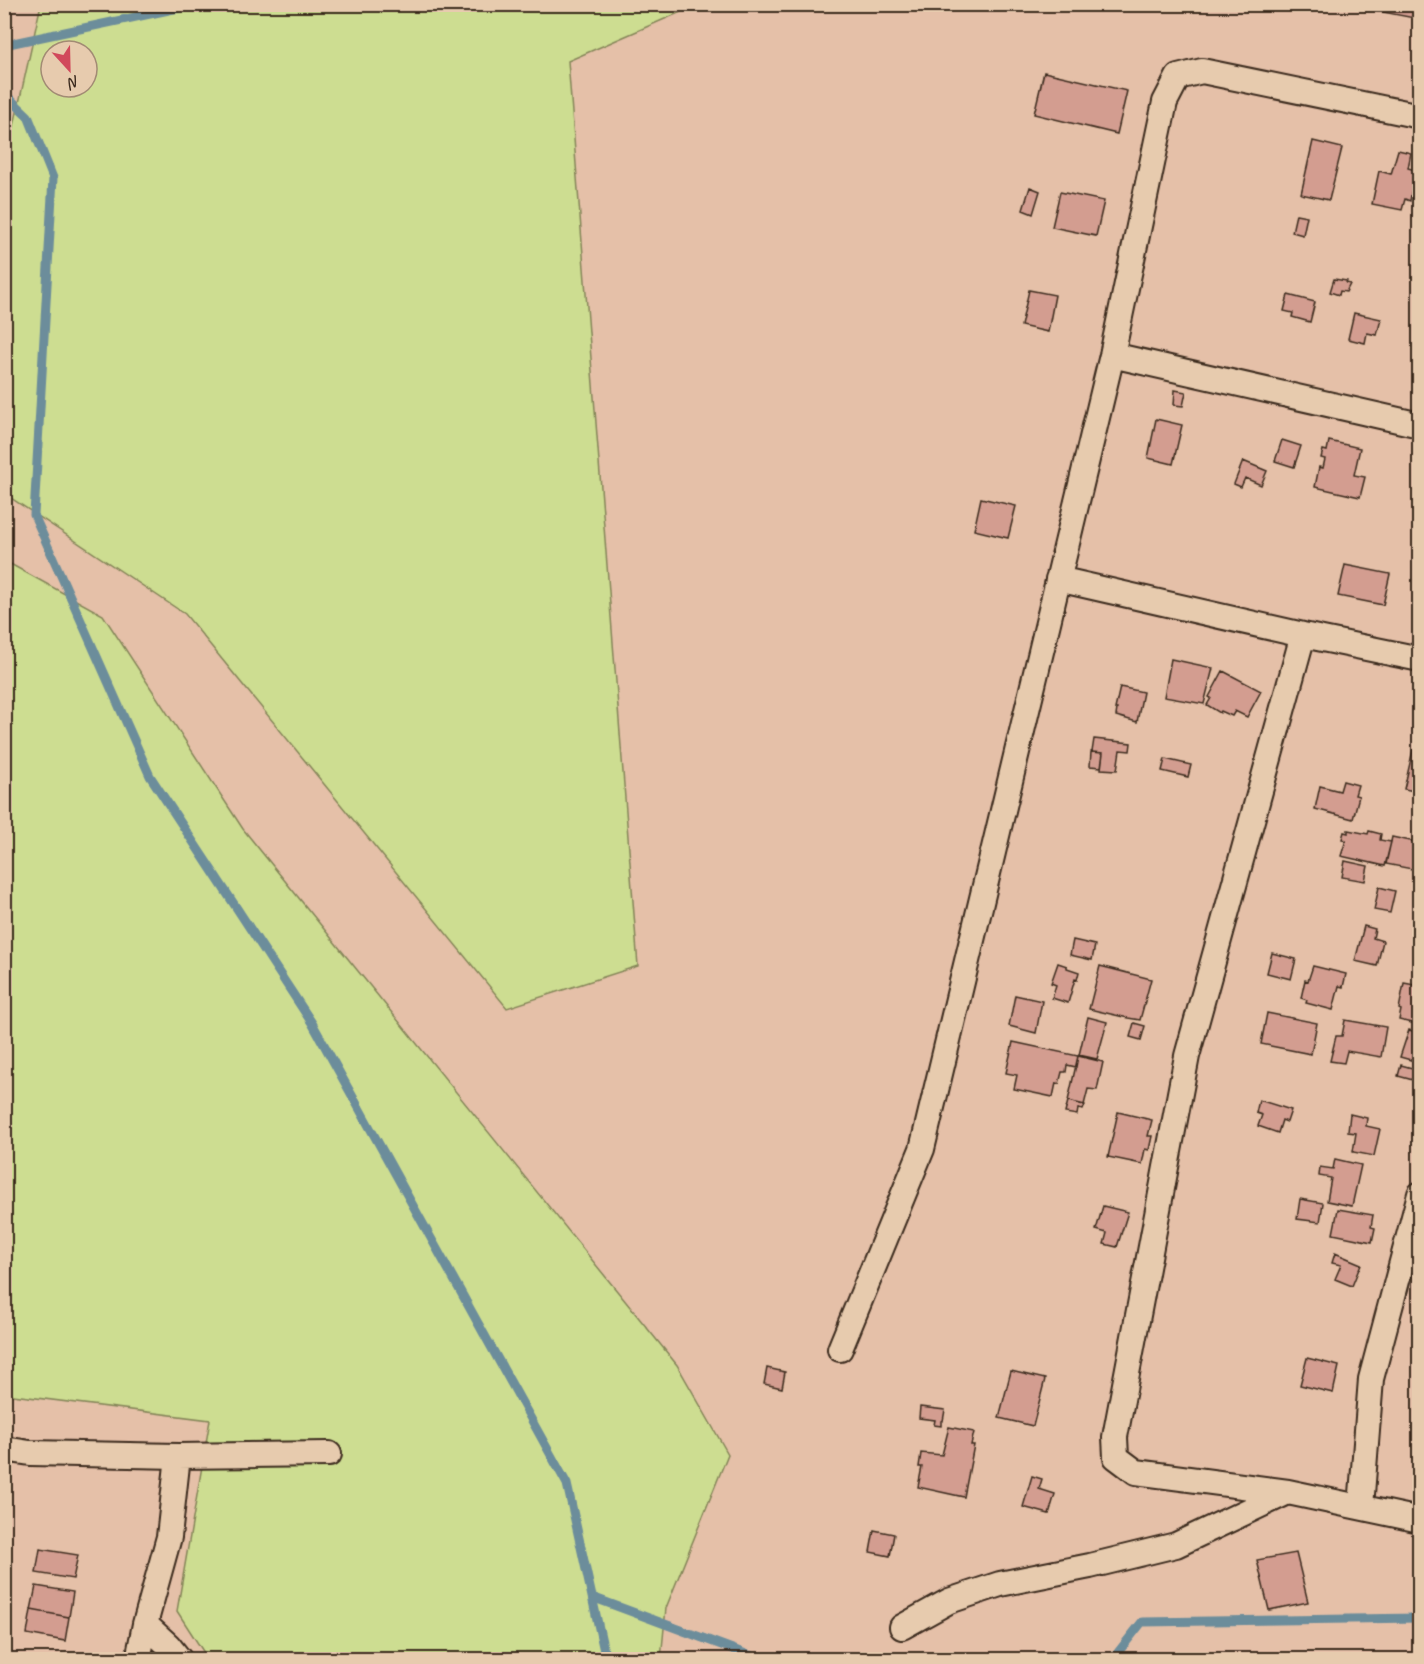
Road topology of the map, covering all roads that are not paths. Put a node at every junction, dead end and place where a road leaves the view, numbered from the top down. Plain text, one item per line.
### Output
1 (1419, 116) edge
2 (1112, 355) junction
3 (1419, 424) edge
4 (1058, 579) junction
5 (1303, 635) junction
6 (1419, 659) edge
7 (1419, 1194) edge
8 (840, 1350) dead end
9 (4, 1449) edge
10 (328, 1454) dead end
11 (178, 1456) junction
12 (1288, 1492) junction
13 (1361, 1507) junction
14 (1419, 1520) edge
15 (145, 1624) junction
16 (902, 1627) dead end
17 (138, 1659) edge
18 (180, 1659) edge

1 - 2 street
2 - 3 street
2 - 4 street
4 - 5 street
4 - 8 street
5 - 6 street
5 - 12 street
7 - 13 street
9 - 11 street
10 - 11 street
11 - 15 street
12 - 13 street
12 - 16 street
13 - 14 street
15 - 17 street
15 - 18 street

